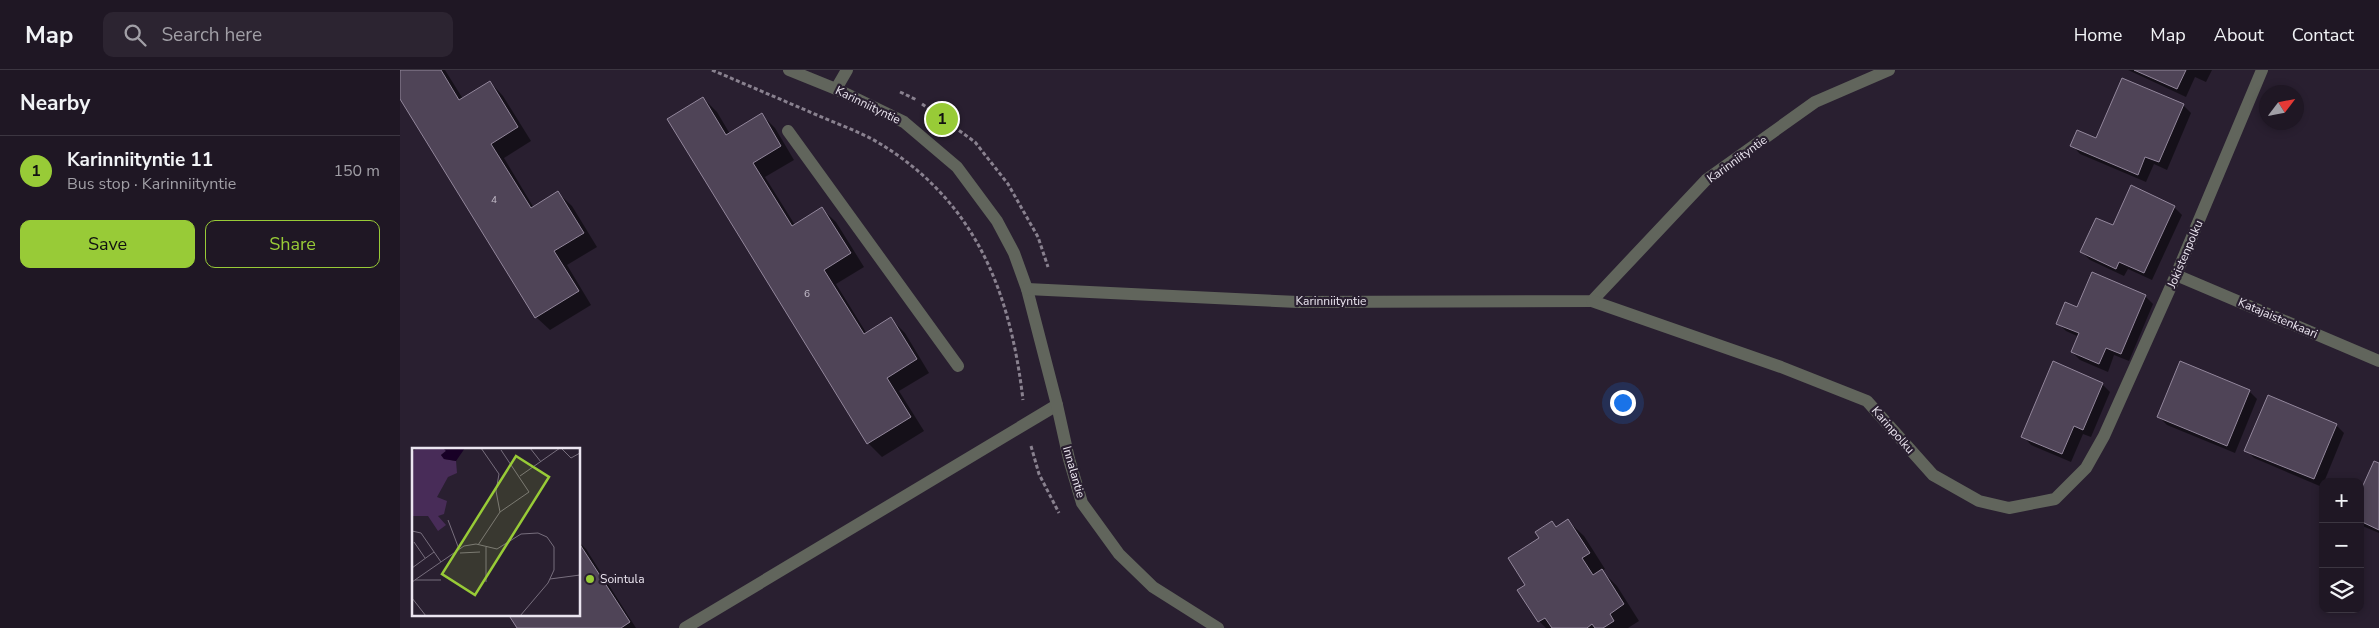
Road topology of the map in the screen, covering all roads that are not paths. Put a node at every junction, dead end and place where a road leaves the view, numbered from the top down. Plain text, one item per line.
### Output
1 (789, 70) edge
2 (847, 70) edge
3 (1889, 70) edge
4 (2262, 70) edge
5 (836, 89) junction
6 (788, 131) dead end
7 (2176, 275) junction
8 (1027, 289) junction
9 (1592, 301) junction
10 (2379, 362) edge
11 (958, 366) dead end
12 (1057, 405) junction
13 (2104, 436) joint
14 (685, 628) edge
15 (1218, 628) edge

1 - 5 street, Karinniityntie
2 - 5 street
3 - 9 street, Karinniityntie
4 - 7 street, Jokistenpolku
5 - 8 street, Karinniityntie
6 - 11 street
7 - 10 street, Katajaistenkaari
7 - 13 street, Jokistenpolku
8 - 9 street, Karinniityntie
8 - 12 street, Innalantie
9 - 13 street, Karinpolku
12 - 14 street
12 - 15 street, Innalantie

